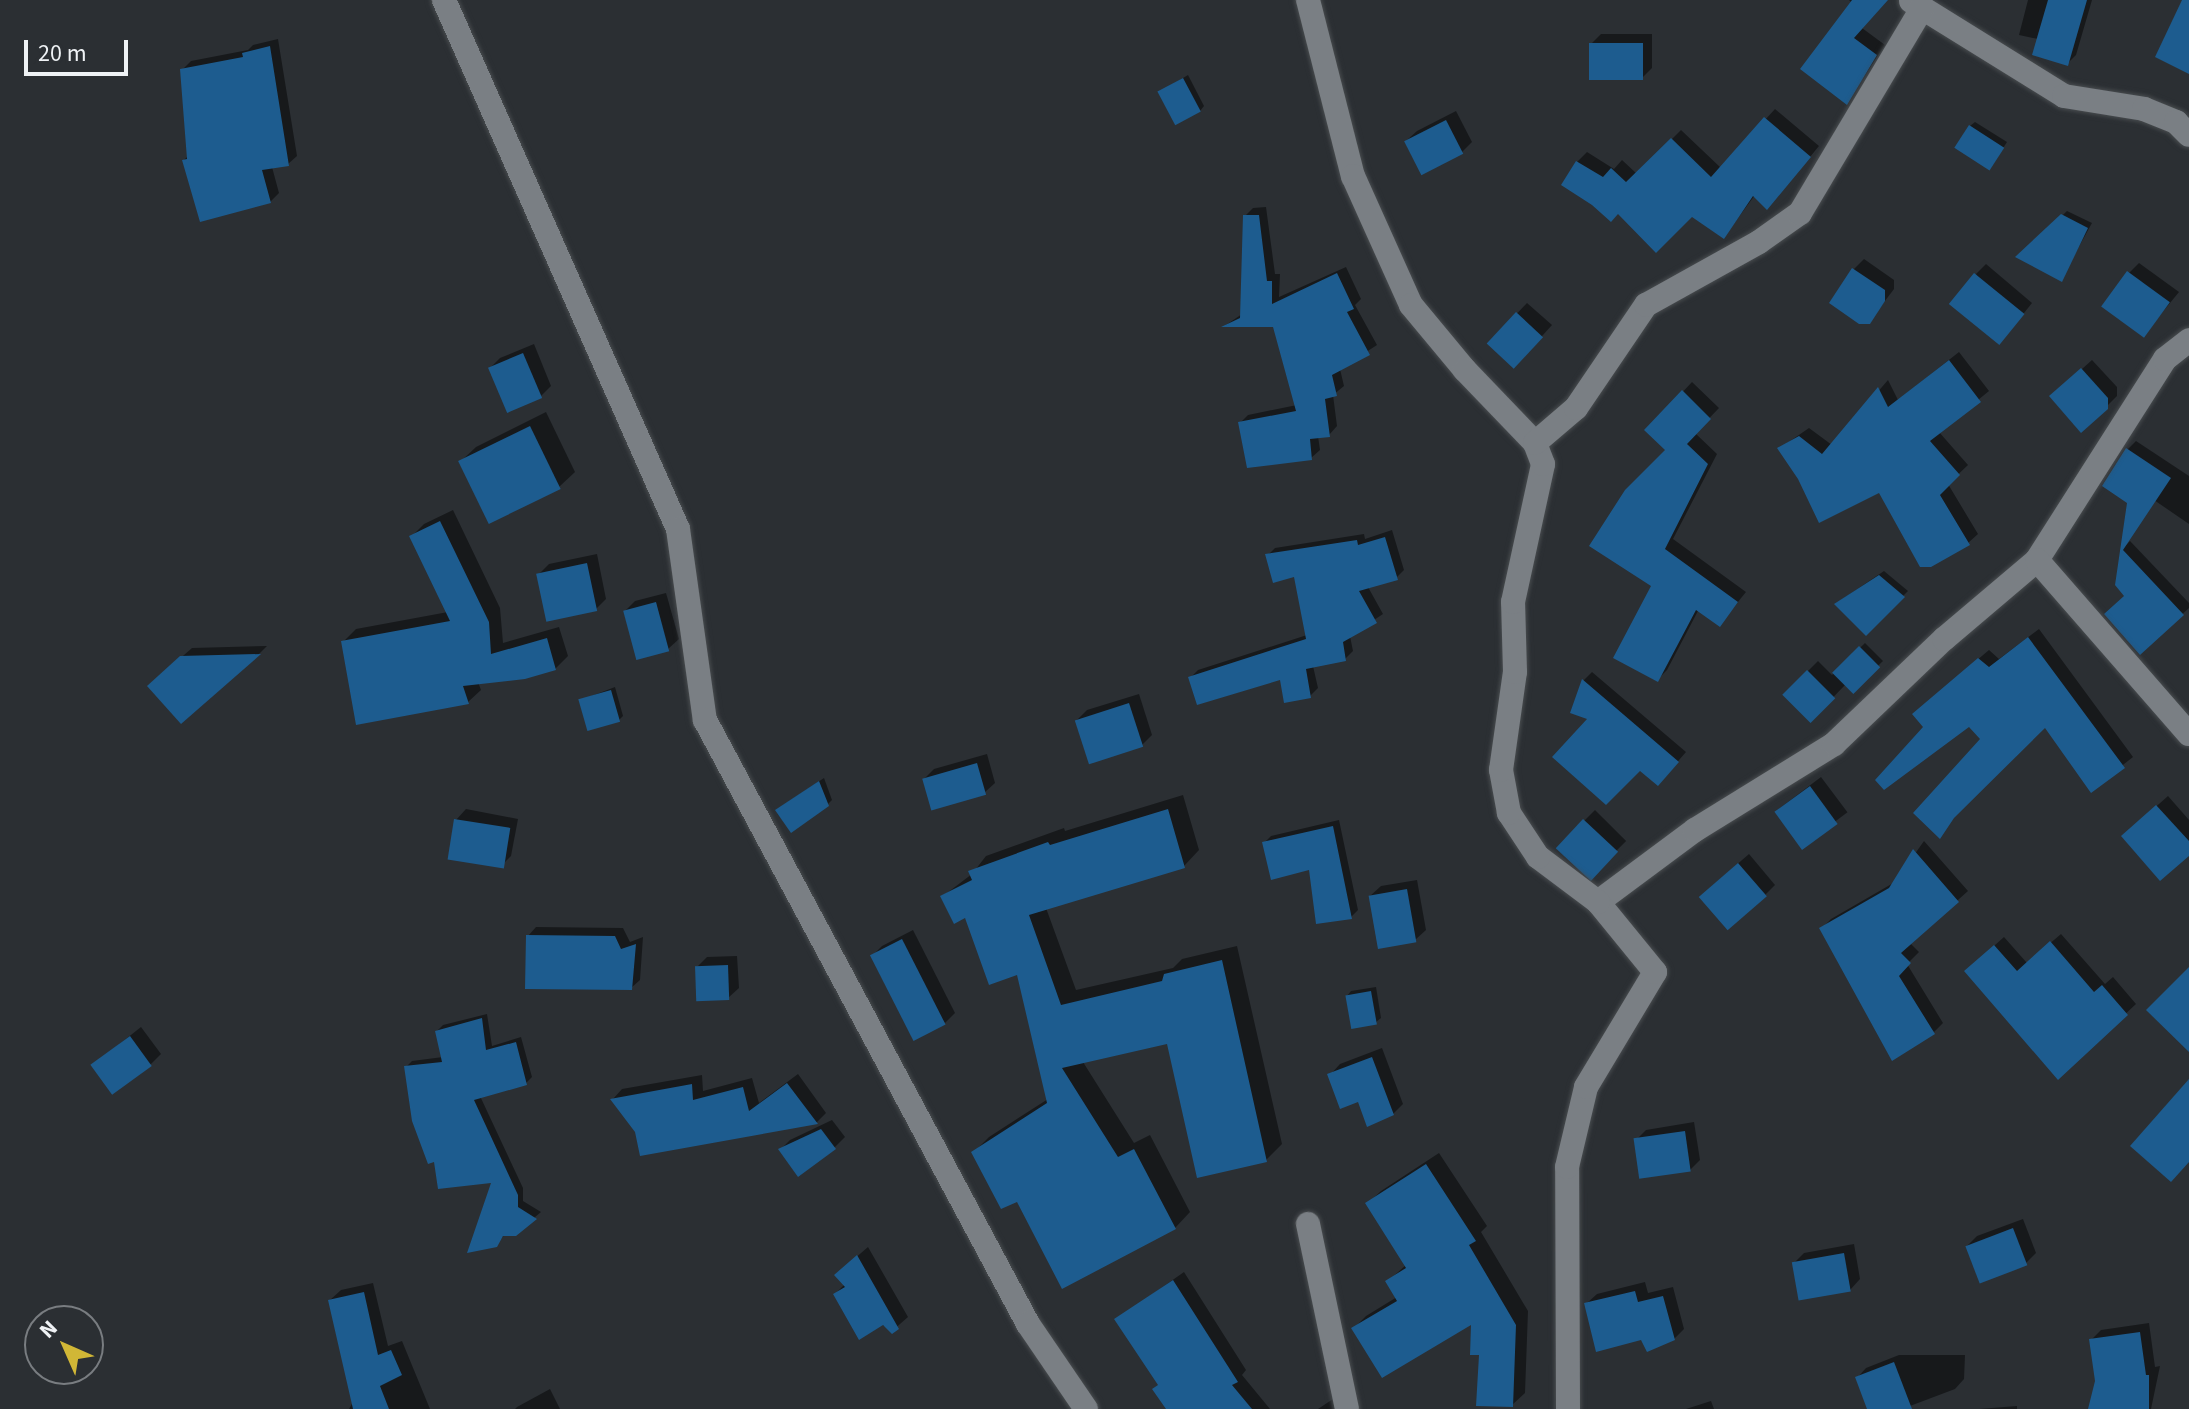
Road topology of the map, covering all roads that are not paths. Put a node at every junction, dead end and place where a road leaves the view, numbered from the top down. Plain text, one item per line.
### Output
1 (444, 0) edge
2 (1308, 0) edge
3 (1916, 4) edge
4 (2189, 135) edge
5 (2189, 340) edge
6 (1535, 443) junction
7 (2037, 560) junction
8 (2189, 734) edge
9 (1598, 902) junction
10 (1308, 1224) dead end
11 (1086, 1409) edge
12 (1347, 1409) edge
13 (1568, 1409) edge

1 - 11 street
2 - 6 street
3 - 4 street
3 - 6 street
5 - 7 street
6 - 9 street
7 - 8 street
7 - 9 street
9 - 13 street
10 - 12 street

